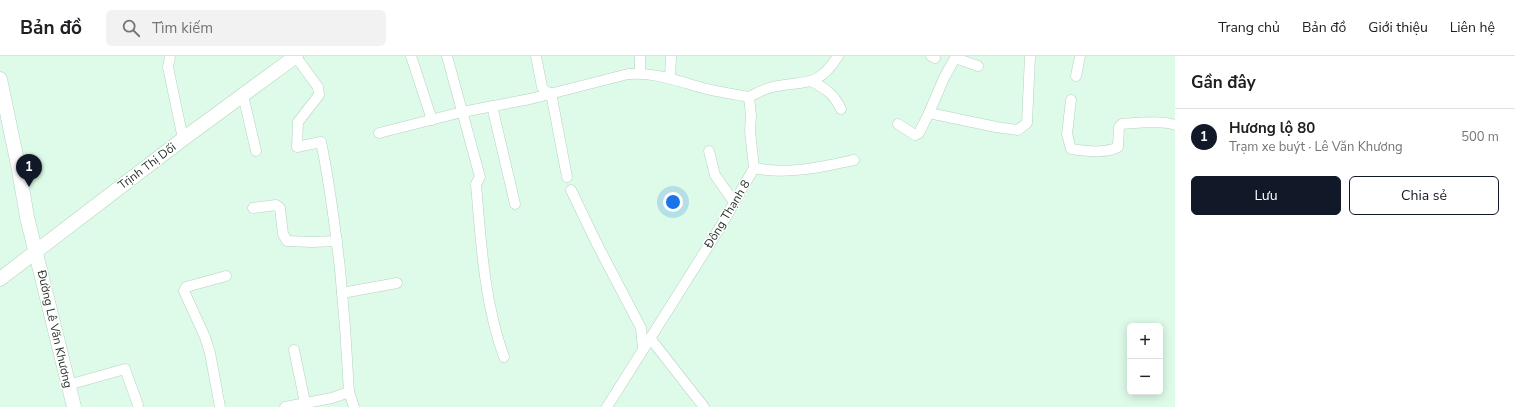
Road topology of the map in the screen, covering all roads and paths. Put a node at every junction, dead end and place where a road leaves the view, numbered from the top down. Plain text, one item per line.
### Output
1 (170, 56) edge
2 (296, 56) edge
3 (411, 56) edge
4 (447, 56) edge
5 (536, 56) edge
6 (640, 56) edge
7 (671, 56) edge
8 (838, 56) edge
9 (1030, 56) edge
10 (1080, 56) edge
11 (978, 66) dead end
12 (640, 73) junction
13 (1076, 76) dead end
14 (670, 78) junction
15 (0, 79) edge
16 (810, 81) junction
17 (551, 93) junction
18 (243, 95) junction
19 (749, 97) junction
20 (1071, 100) dead end
21 (492, 106) junction
22 (841, 109) dead end
23 (462, 112) junction
24 (929, 113) junction
25 (432, 120) junction
26 (898, 124) dead end
27 (1175, 125) edge
28 (379, 133) dead end
29 (183, 139) junction
30 (256, 151) dead end
31 (709, 151) dead end
32 (854, 160) dead end
33 (754, 168) junction
34 (567, 177) dead end
35 (571, 190) dead end
36 (734, 202) junction
37 (515, 204) dead end
38 (253, 208) dead end
39 (337, 241) junction
40 (36, 252) junction
41 (226, 276) dead end
42 (0, 279) edge
43 (397, 283) dead end
44 (342, 293) junction
45 (650, 338) junction
46 (643, 349) junction
47 (294, 350) dead end
48 (504, 357) dead end
49 (68, 385) junction
50 (349, 392) junction
51 (138, 405) dead end
52 (306, 405) edge
53 (74, 407) edge
54 (220, 407) edge
55 (285, 407) edge
56 (354, 407) edge
57 (607, 407) edge
58 (704, 407) edge

1 - 29 street
2 - 18 main road, Trịnh Thị Dối
2 - 39 street
3 - 25 street
4 - 23 street
5 - 17 street
6 - 12 street
7 - 14 street
8 - 16 street
9 - 24 street
10 - 13 street
11 - 24 street
12 - 14 street
12 - 17 street
14 - 19 street
15 - 40 main road, Đường Lê Văn Khương
16 - 19 street
16 - 22 street
17 - 21 street
17 - 34 street
18 - 29 main road, Trịnh Thị Dối
18 - 30 street
19 - 33 street, Đông Thạnh 8
20 - 27 street
21 - 23 street
21 - 37 street
23 - 25 street
23 - 48 street
24 - 26 street
25 - 28 street
29 - 40 main road, Trịnh Thị Dối
31 - 36 street
32 - 33 street
33 - 36 street, Đông Thạnh 8
35 - 46 street
36 - 45 street, Đông Thạnh 8
38 - 39 street
39 - 44 street
40 - 42 main road, Trịnh Thị Dối
40 - 49 main road, Đường Lê Văn Khương
41 - 54 street
43 - 44 street
44 - 50 street
45 - 46 street, Đông Thạnh 8
45 - 58 street
46 - 57 street, Đông Thạnh 8
47 - 52 street
49 - 51 street
49 - 53 main road, Đường Lê Văn Khương
50 - 52 street
50 - 56 street
52 - 55 street

